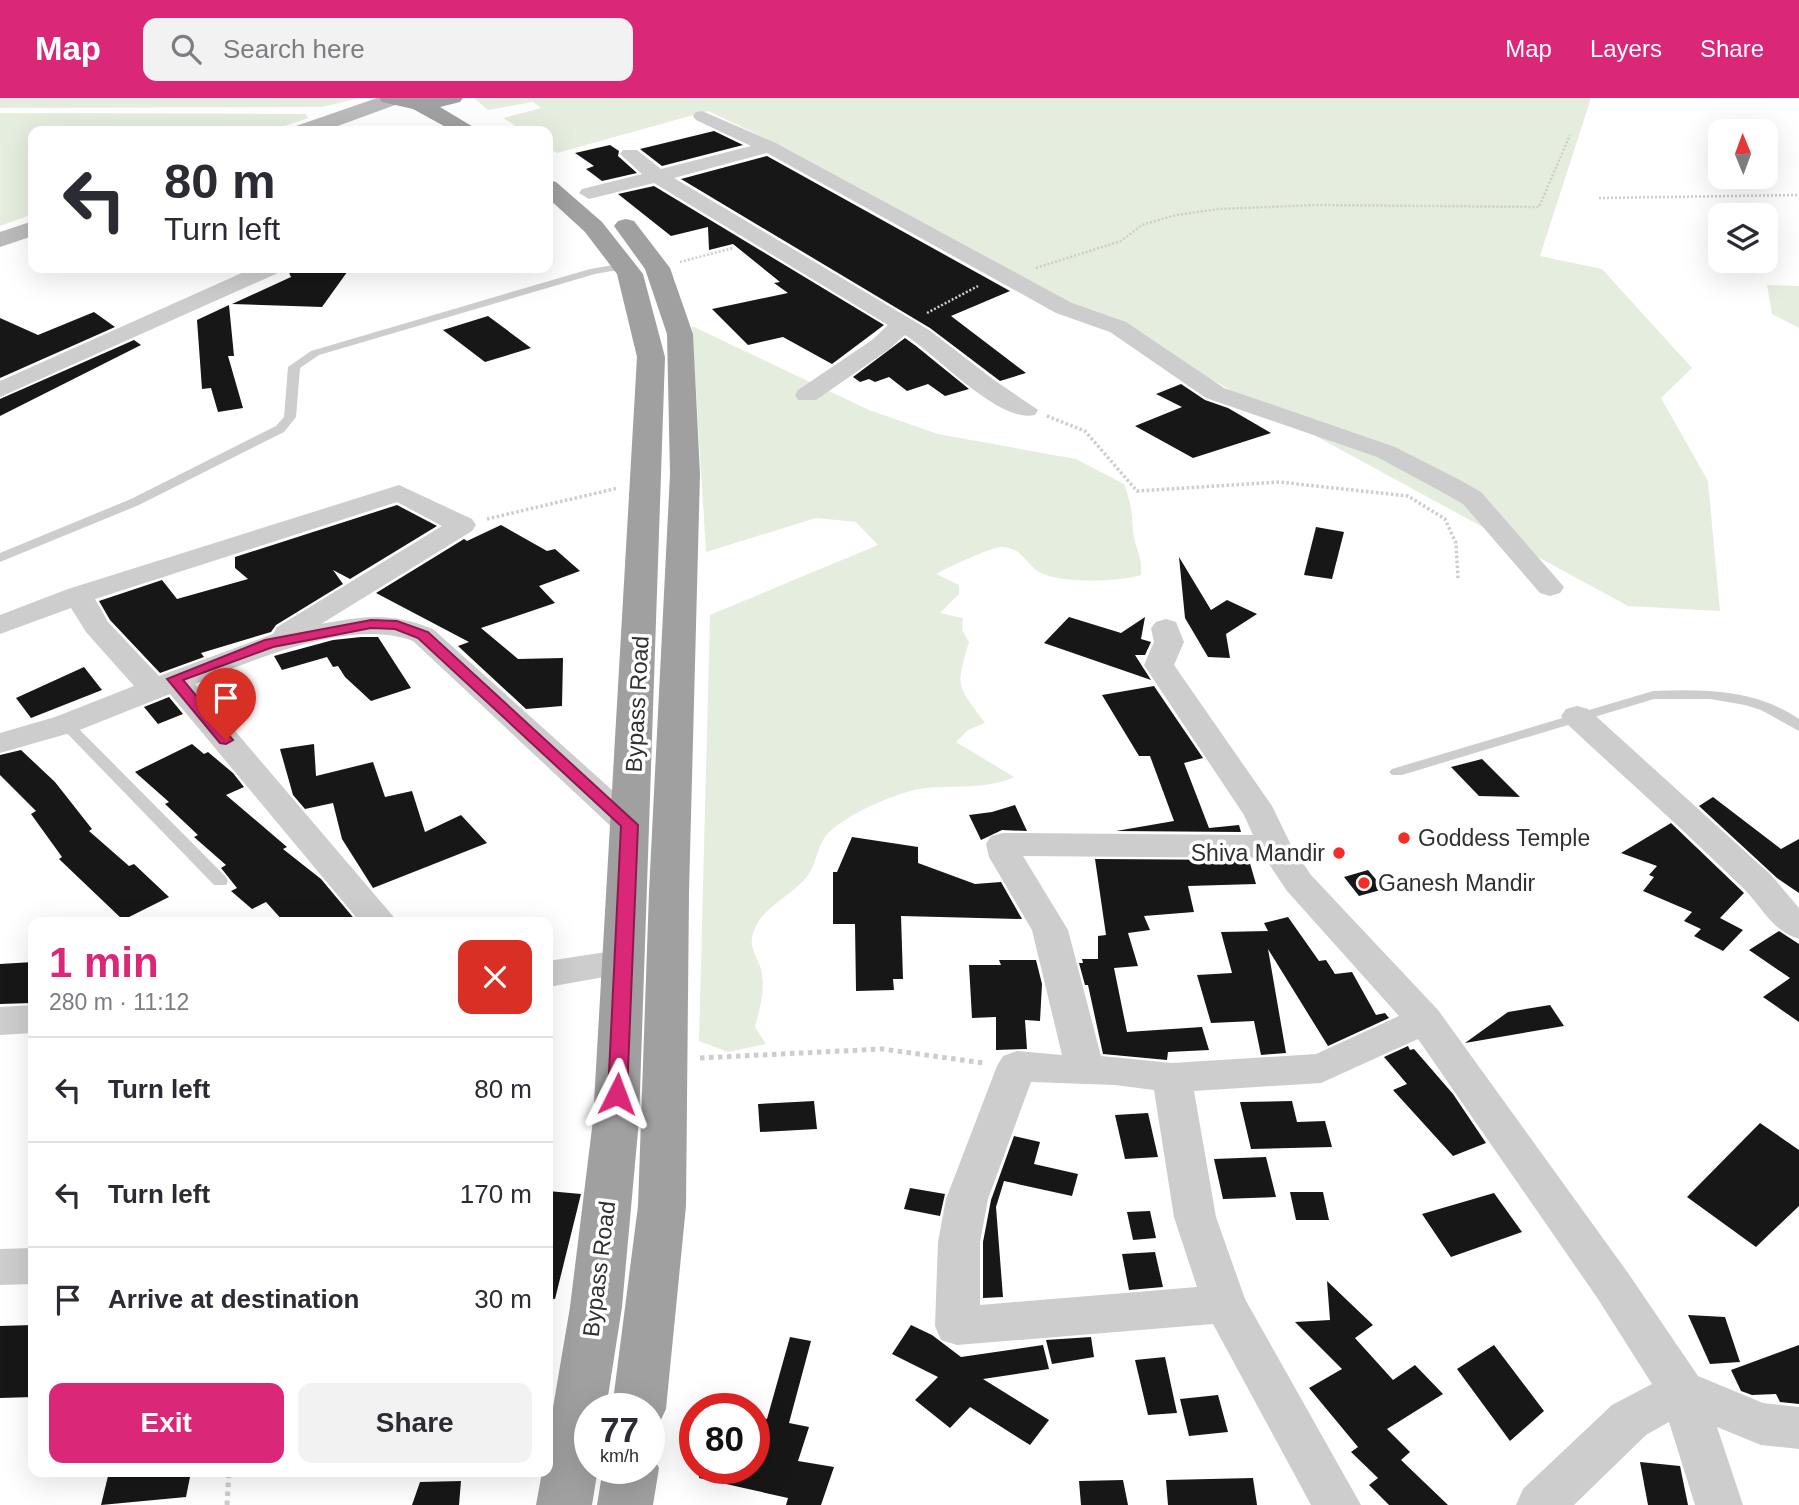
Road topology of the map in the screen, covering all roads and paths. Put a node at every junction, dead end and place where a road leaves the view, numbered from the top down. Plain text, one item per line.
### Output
1 (390, 99) edge
2 (452, 99) edge
3 (419, 104) junction
4 (702, 117) dead end
5 (317, 126) edge
6 (472, 126) edge
7 (475, 126) edge
8 (1570, 135) dead end
9 (769, 147) junction
10 (630, 154) dead end
11 (553, 168) edge
12 (657, 176) junction
13 (553, 191) edge
14 (589, 192) junction
15 (1799, 195) edge
16 (1599, 198) dead end
17 (28, 230) edge
18 (0, 240) edge
19 (761, 241) junction
20 (637, 270) junction
21 (259, 273) edge
22 (1003, 276) junction
23 (901, 325) junction
24 (0, 390) edge
25 (807, 395) dead end
26 (1026, 410) joint
27 (646, 482) junction
28 (462, 524) junction
29 (0, 558) edge
30 (1458, 579) dead end
31 (1550, 587) dead end
32 (78, 594) junction
33 (0, 625) edge
34 (1166, 628) dead end
35 (270, 643) junction
36 (163, 683) junction
37 (1577, 716) junction
38 (66, 724) junction
39 (1799, 726) edge
40 (0, 743) edge
41 (1397, 772) dead end
42 (630, 825) junction
43 (1275, 847) junction
44 (220, 881) dead end
45 (375, 917) edge
46 (1799, 926) edge
47 (625, 962) junction
48 (553, 973) edge
49 (28, 1019) edge
50 (1425, 1020) junction
51 (0, 1021) edge
52 (666, 1060) junction
53 (1017, 1066) junction
54 (1086, 1071) junction
55 (1172, 1078) junction
56 (28, 1266) edge
57 (0, 1267) edge
58 (1225, 1304) junction
59 (1682, 1391) junction
60 (641, 1393) edge
61 (1799, 1427) edge
62 (229, 1477) edge
63 (628, 1484) edge
64 (227, 1505) edge
65 (565, 1505) edge
66 (625, 1505) edge
67 (1337, 1505) edge
68 (1540, 1505) edge
69 (1718, 1505) edge

1 - 3 highway
1 - 5 main road
2 - 3 highway
2 - 7 highway
3 - 6 highway
4 - 9 street
8 - 22 path
9 - 12 street
9 - 22 street
10 - 12 street
11 - 14 highway, Bypass Road
12 - 14 street
12 - 19 street
13 - 20 highway, Bypass Road
14 - 20 highway, Bypass Road
15 - 16 path
17 - 18 main road
19 - 20 path
19 - 23 street
20 - 27 highway, Bypass Road
20 - 29 lane
20 - 52 highway, Bypass Road
21 - 24 street
22 - 23 path
22 - 31 street
23 - 25 street
23 - 26 street
26 - 30 path
27 - 28 path
27 - 42 highway, Bypass Road
28 - 32 street
28 - 35 street
32 - 33 street
32 - 36 street
34 - 43 street
35 - 36 street
35 - 42 street
36 - 38 street
36 - 45 street
37 - 39 lane
37 - 41 lane
37 - 46 street
38 - 40 street
38 - 44 lane
42 - 47 highway, Bypass Road
43 - 50 street
43 - 54 street
47 - 48 street
47 - 65 highway, Bypass Road
49 - 51 street
50 - 55 street
50 - 59 street
52 - 53 path
52 - 60 highway, Bypass Road
53 - 54 street
53 - 58 street
54 - 55 street
55 - 58 street
56 - 57 street
58 - 67 street
59 - 61 street
59 - 68 street
59 - 69 street
62 - 64 path
63 - 66 highway

